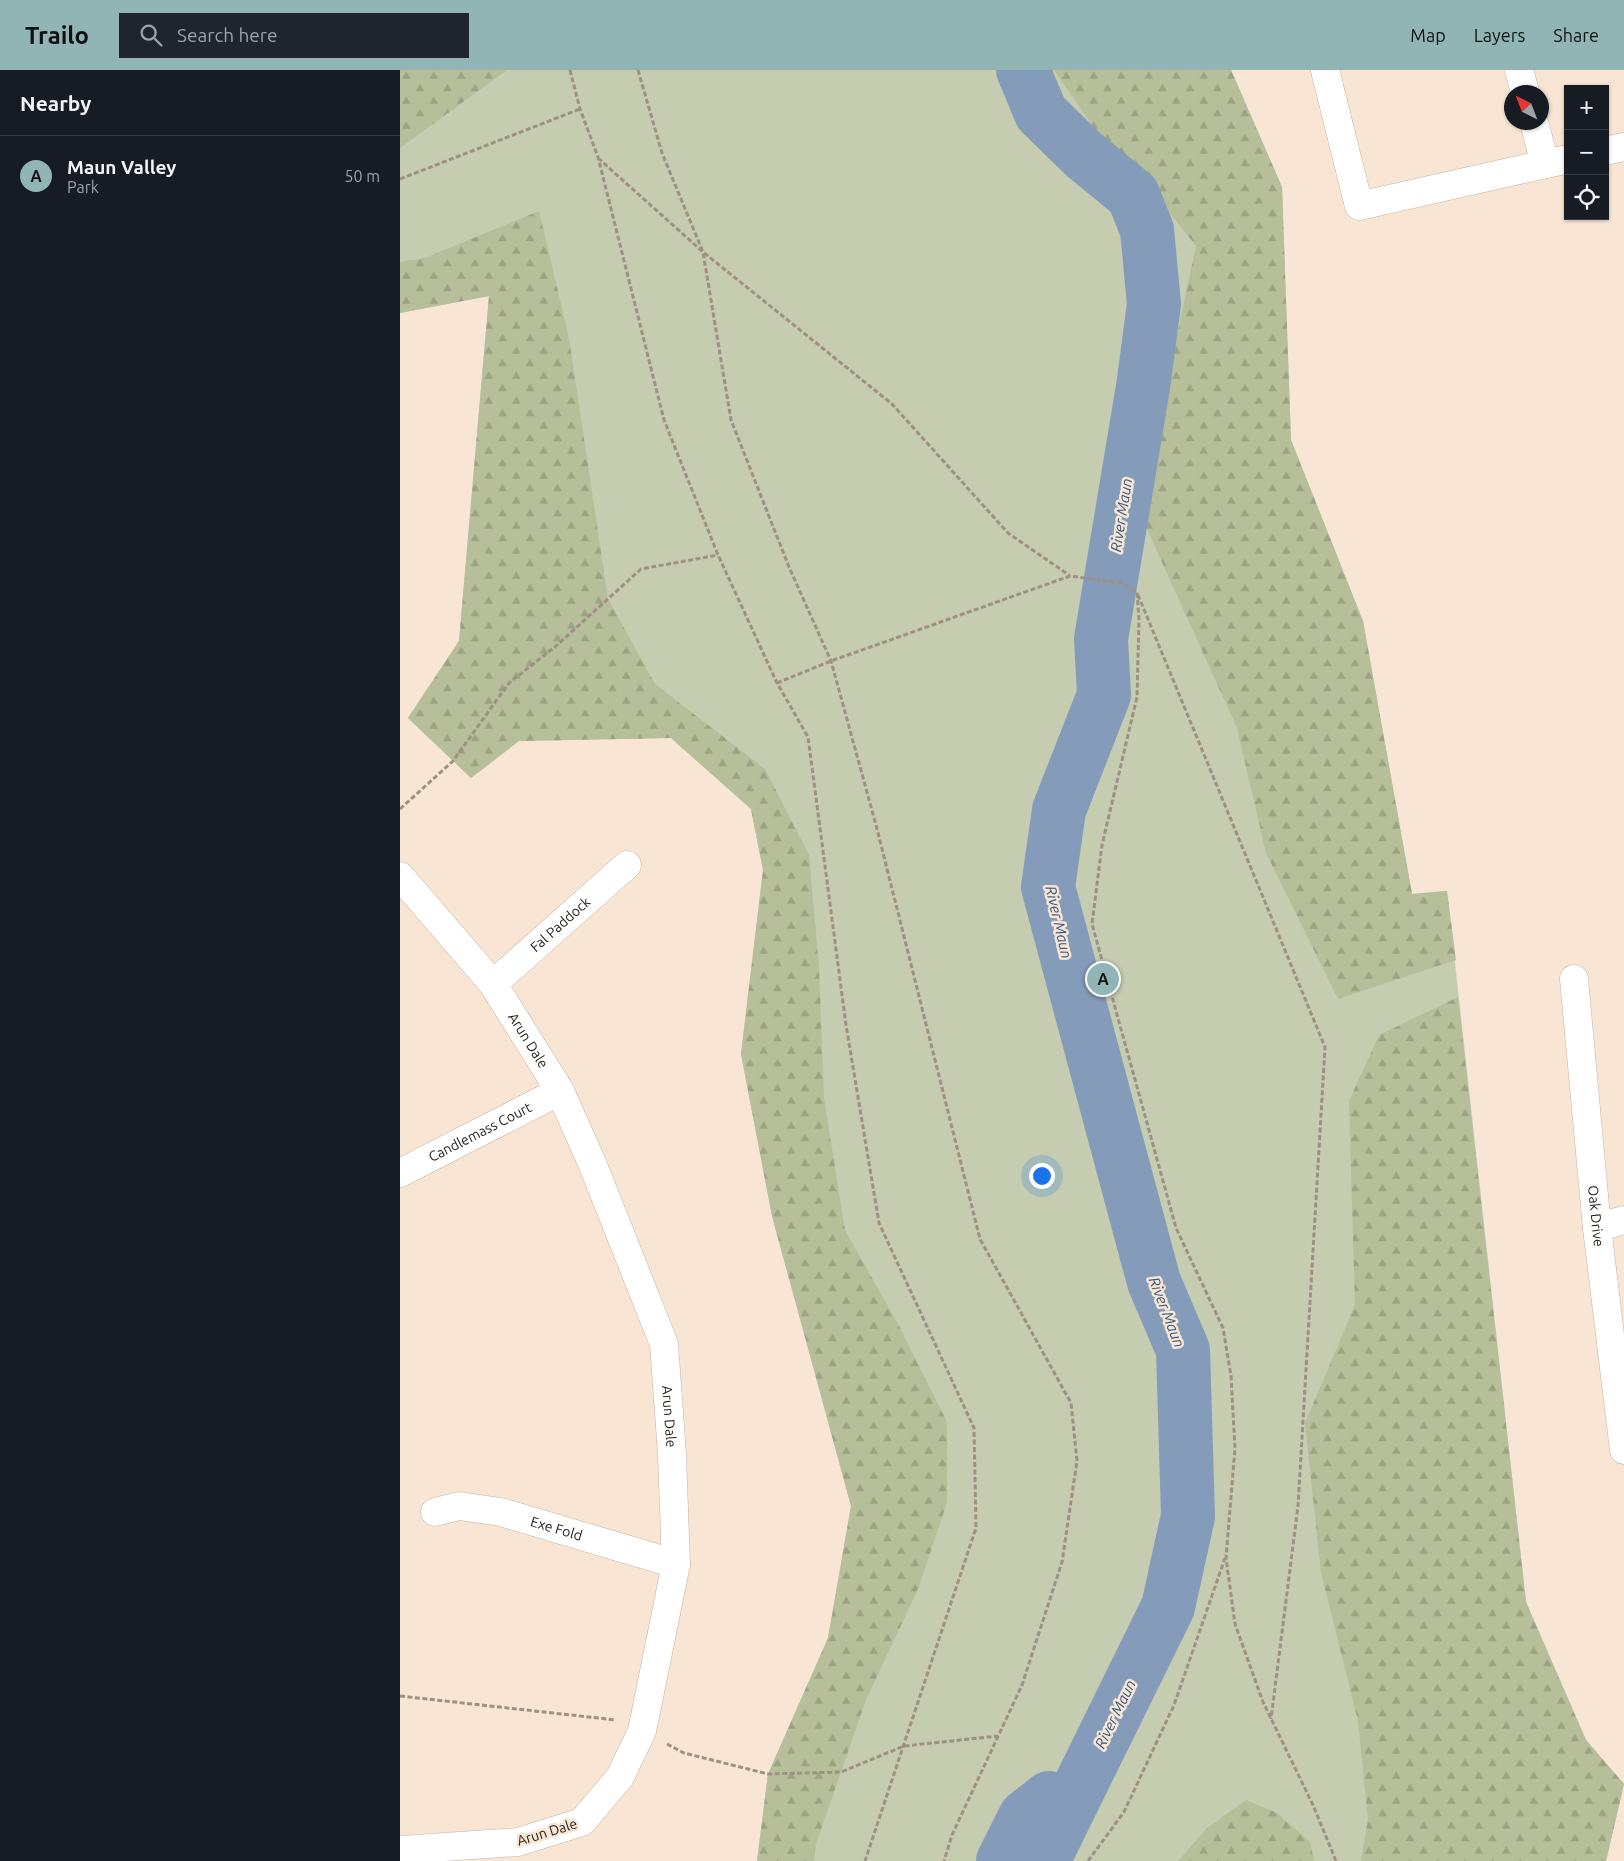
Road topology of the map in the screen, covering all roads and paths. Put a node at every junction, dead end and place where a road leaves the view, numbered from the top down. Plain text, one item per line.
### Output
1 (570, 70) edge
2 (638, 70) edge
3 (1324, 70) edge
4 (1519, 70) edge
5 (1524, 85) edge
6 (580, 109) junction
7 (1539, 130) edge
8 (1624, 147) edge
9 (1609, 150) edge
10 (598, 157) junction
11 (1556, 161) edge
12 (400, 179) edge
13 (704, 252) junction
14 (718, 555) junction
15 (1070, 576) junction
16 (1137, 592) junction
17 (830, 661) junction
18 (777, 683) junction
19 (400, 809) edge
20 (627, 865) dead end
21 (400, 876) edge
22 (1574, 979) dead end
23 (493, 984) junction
24 (560, 1091) junction
25 (400, 1173) edge
26 (1624, 1220) edge
27 (1597, 1228) junction
28 (1624, 1450) edge
29 (435, 1512) dead end
30 (1226, 1558) junction
31 (676, 1564) junction
32 (400, 1696) edge
33 (1271, 1720) junction
34 (642, 1731) junction
35 (999, 1736) junction
36 (904, 1746) junction
37 (408, 1853) edge
38 (865, 1861) edge
39 (944, 1861) edge
40 (1088, 1861) edge
41 (1336, 1861) edge

1 - 6 path
2 - 13 path
3 - 11 street
4 - 5 street
6 - 10 path
6 - 12 path
7 - 11 street
8 - 9 street
10 - 13 path
10 - 14 path
13 - 15 path
13 - 17 path
14 - 18 path
14 - 19 path
15 - 16 path
15 - 17 path
16 - 30 path
16 - 33 path
17 - 18 path
17 - 35 path
18 - 36 path
20 - 23 street, Fal Paddock
21 - 23 street, Arun Dale
22 - 27 street, Oak Drive
23 - 24 street, Arun Dale
24 - 25 street, Candlemass Court
24 - 31 street, Arun Dale
26 - 27 street
27 - 28 street, Oak Drive
29 - 31 street, Exe Fold
30 - 33 path
30 - 40 path
31 - 34 street, Arun Dale
32 - 34 path
33 - 41 path
34 - 36 path
34 - 37 street, Arun Dale
35 - 36 path
35 - 39 path
36 - 38 path

